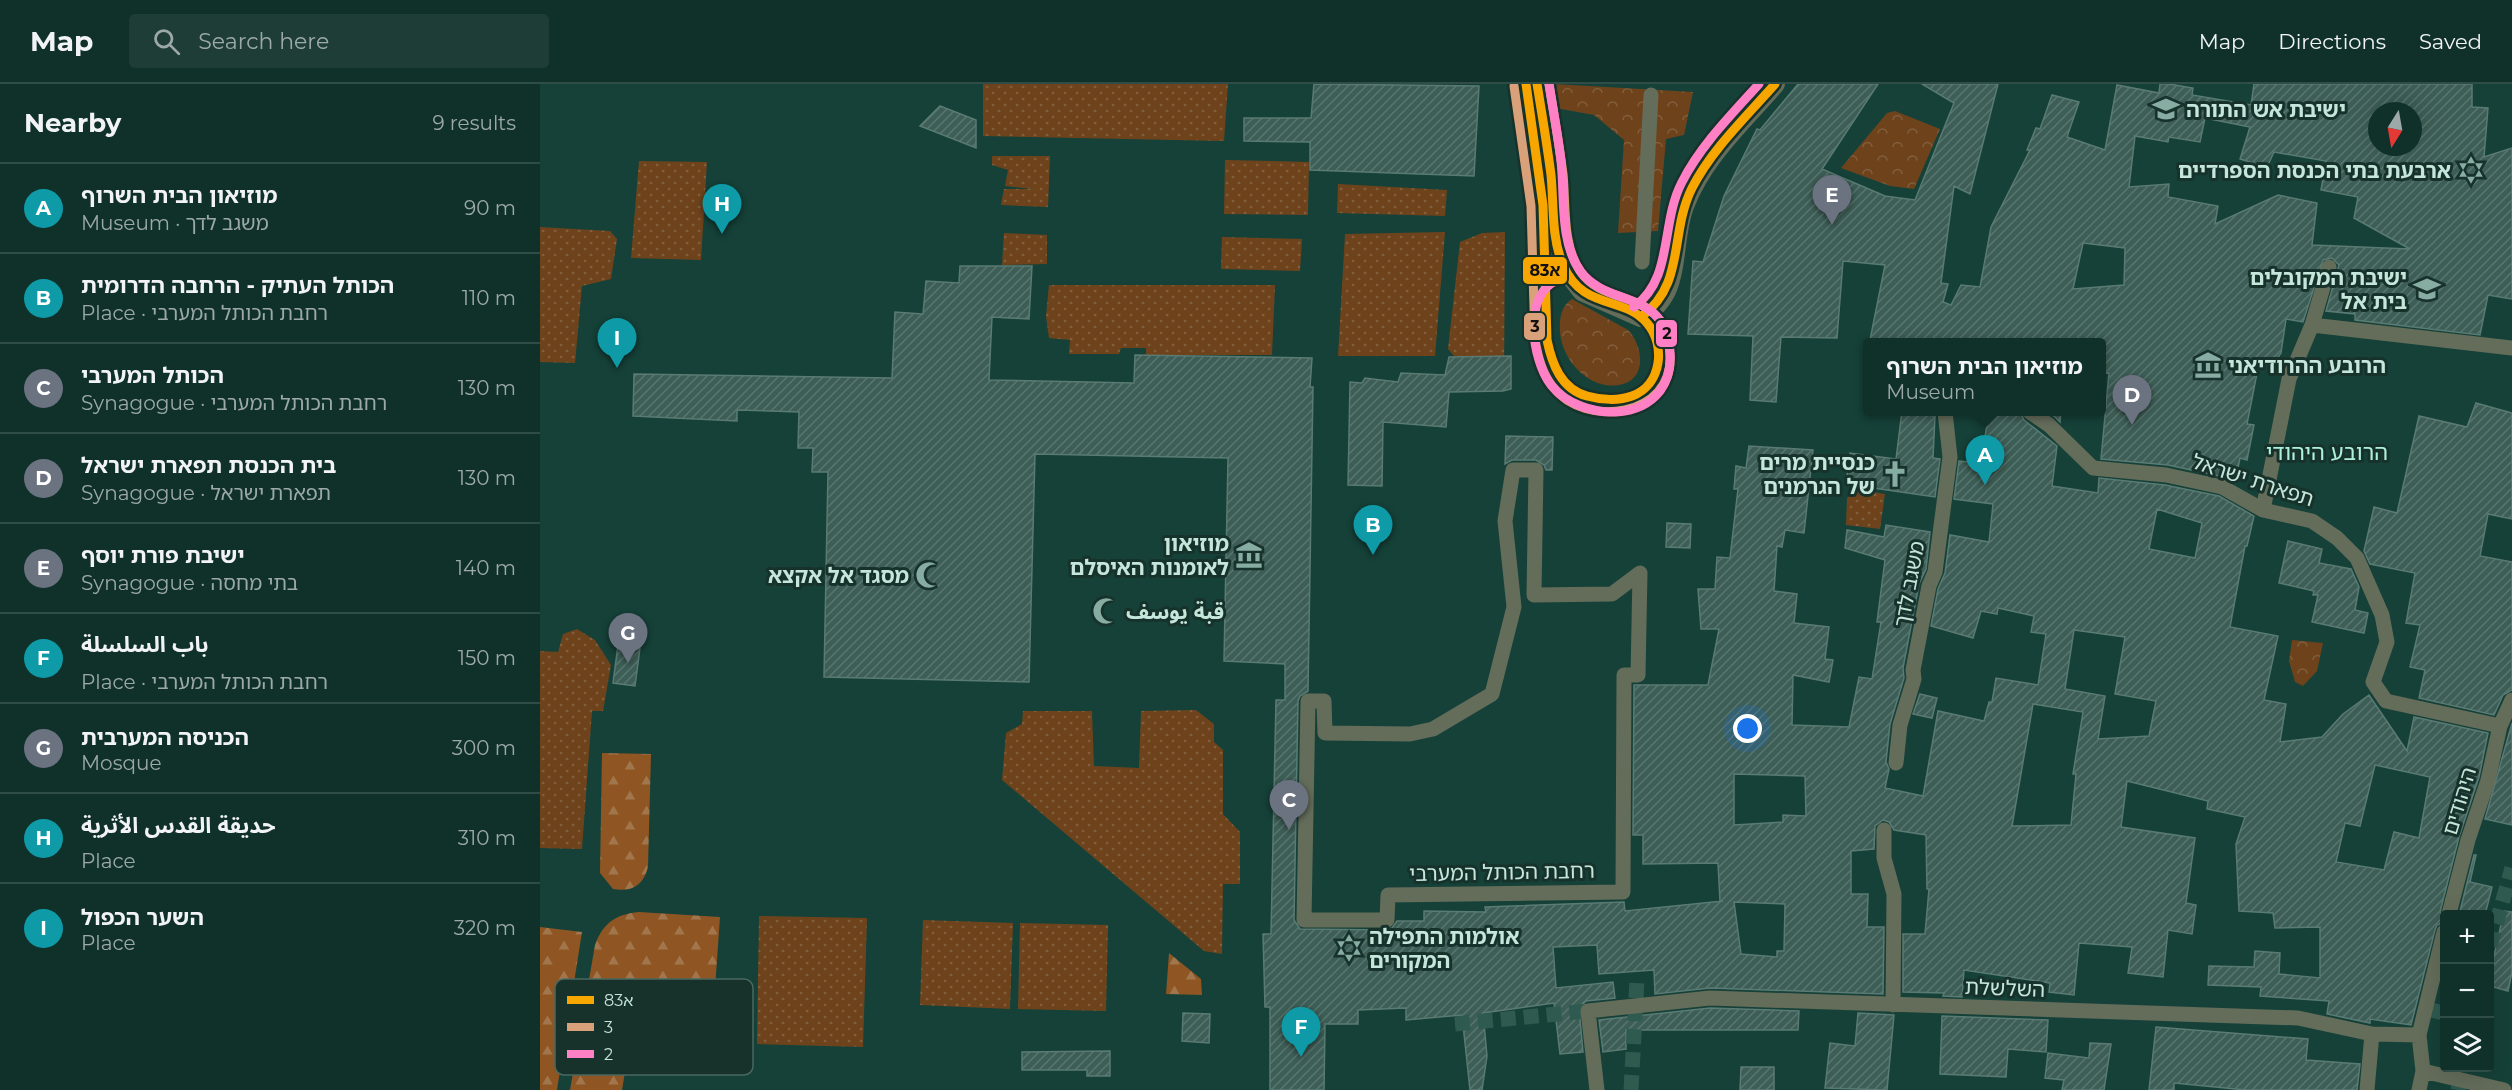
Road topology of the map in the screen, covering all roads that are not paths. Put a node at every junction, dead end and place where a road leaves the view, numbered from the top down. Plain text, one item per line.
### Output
1 (1537, 84) edge
2 (1775, 84) edge
3 (1651, 96) dead end
4 (1642, 261) dead end
5 (2329, 267) dead end
6 (2312, 325) junction
7 (2512, 346) edge
8 (1946, 416) edge
9 (2037, 416) edge
10 (2263, 510) junction
11 (1624, 675) joint
12 (2512, 700) edge
13 (2500, 726) junction
14 (1896, 763) dead end
15 (1884, 830) dead end
16 (2450, 910) edge
17 (2440, 952) edge
18 (1893, 1005) junction
19 (2372, 1034) junction
20 (2419, 1035) junction
21 (2423, 1071) junction
22 (2479, 1088) edge
23 (1597, 1090) edge
24 (2367, 1090) edge
25 (2420, 1090) edge
26 (2504, 1090) edge

1 - 2 street
3 - 4 street
5 - 6 street
6 - 7 street
6 - 10 street
8 - 14 street, משגב לדך
9 - 10 street, תפארת ישראל
10 - 13 street, תפארת ישראל
11 - 11 street, רחבת הכותל המערבי
12 - 13 street, היהודים
13 - 16 street, היהודים
15 - 18 street
17 - 20 street
18 - 19 street, השלשלת
18 - 23 street, השלשלת
19 - 20 street, השלשלת
19 - 24 street
20 - 21 street
21 - 22 street
21 - 25 street
22 - 26 street

